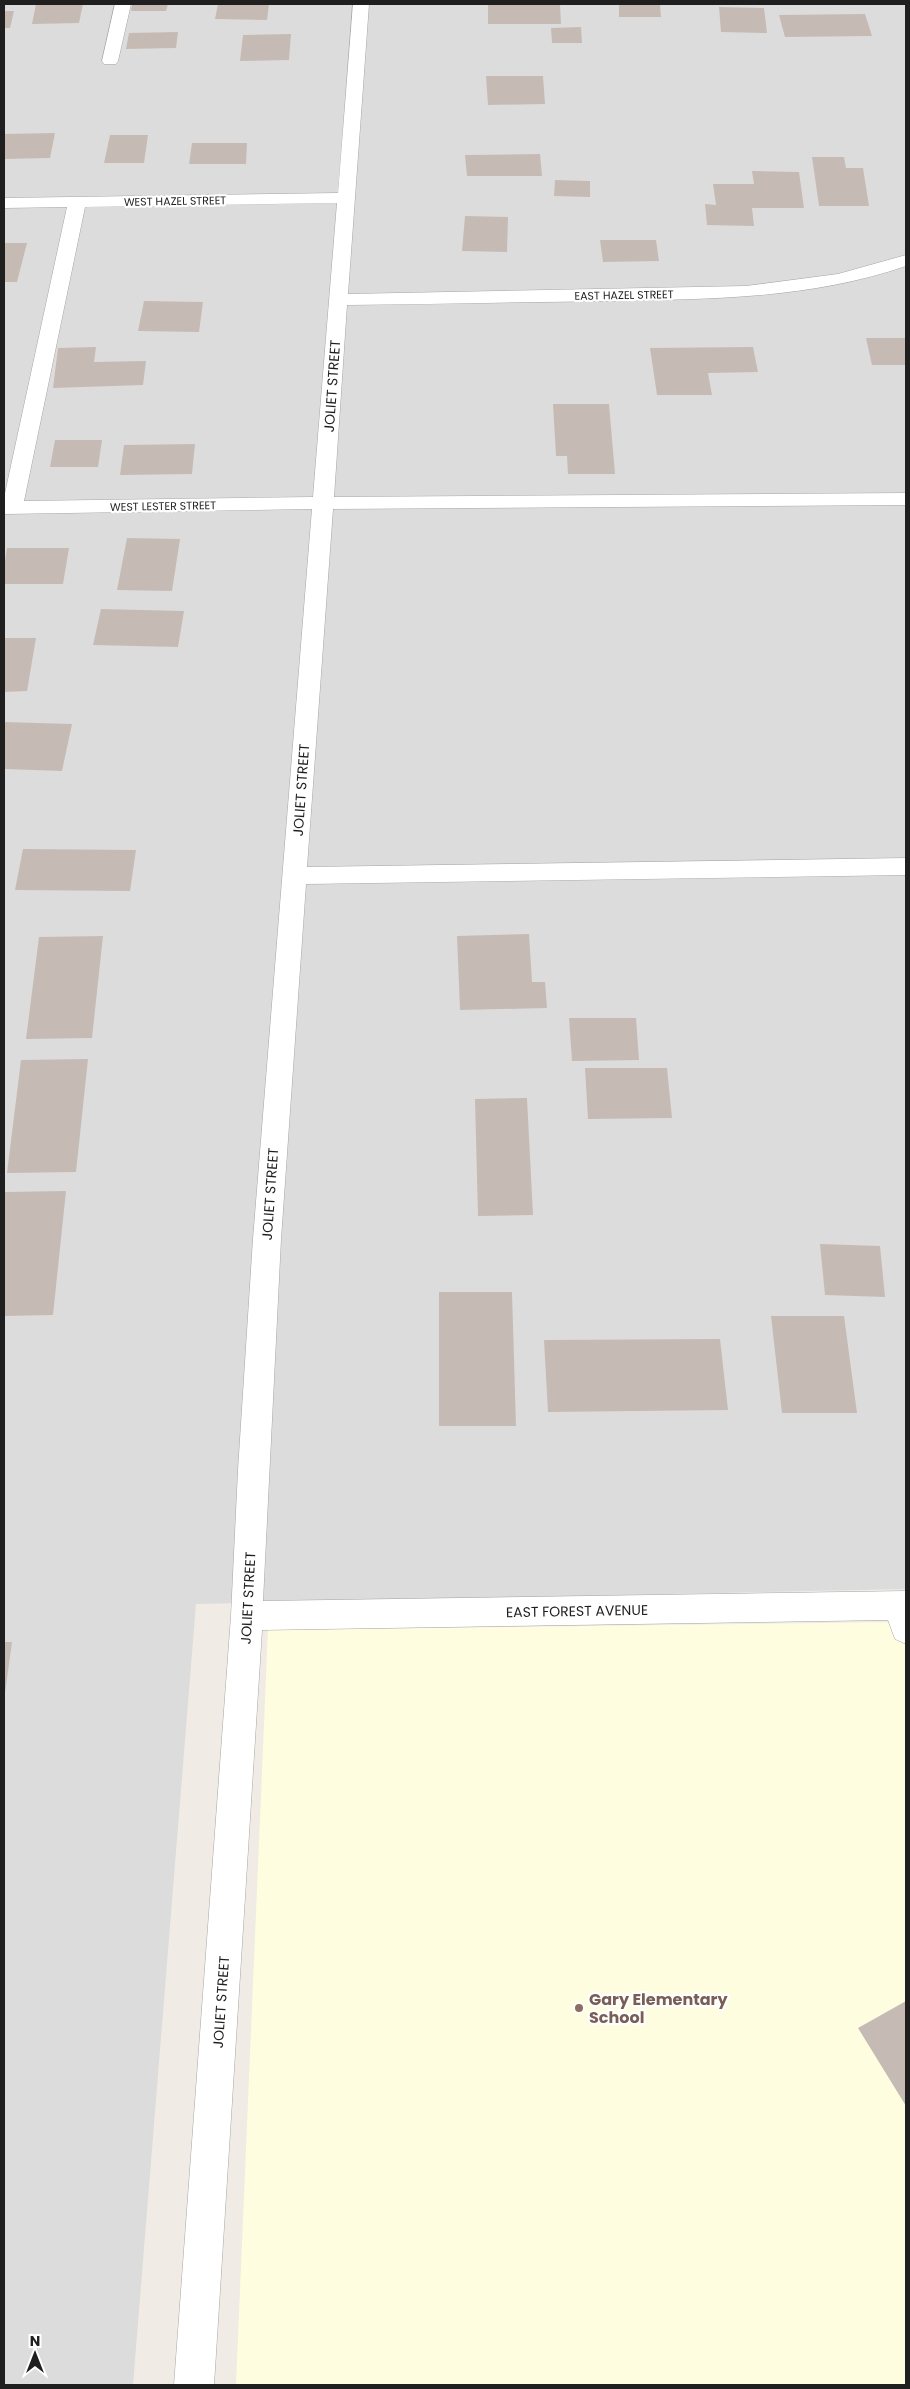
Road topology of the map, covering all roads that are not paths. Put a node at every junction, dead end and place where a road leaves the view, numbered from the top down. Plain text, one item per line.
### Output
1 (123, 4) edge
2 (361, 4) edge
3 (110, 60) dead end
4 (346, 198) junction
5 (77, 202) junction
6 (4, 203) edge
7 (906, 260) edge
8 (338, 300) junction
9 (906, 499) edge
10 (323, 503) junction
11 (8, 508) edge
12 (906, 867) edge
13 (294, 876) junction
14 (904, 1613) edge
15 (248, 1616) junction
16 (194, 2385) edge

1 - 3 street
2 - 4 street, JOLIET STREET
4 - 5 street, WEST HAZEL STREET
4 - 8 street, JOLIET STREET
5 - 6 street, WEST HAZEL STREET
5 - 11 street
7 - 8 street, EAST HAZEL STREET
8 - 10 street, JOLIET STREET
9 - 10 street, WEST LESTER STREET
10 - 11 street, WEST LESTER STREET
10 - 13 street, JOLIET STREET
12 - 13 street
13 - 15 street, JOLIET STREET
14 - 15 street, EAST FOREST AVENUE
15 - 16 street, JOLIET STREET

